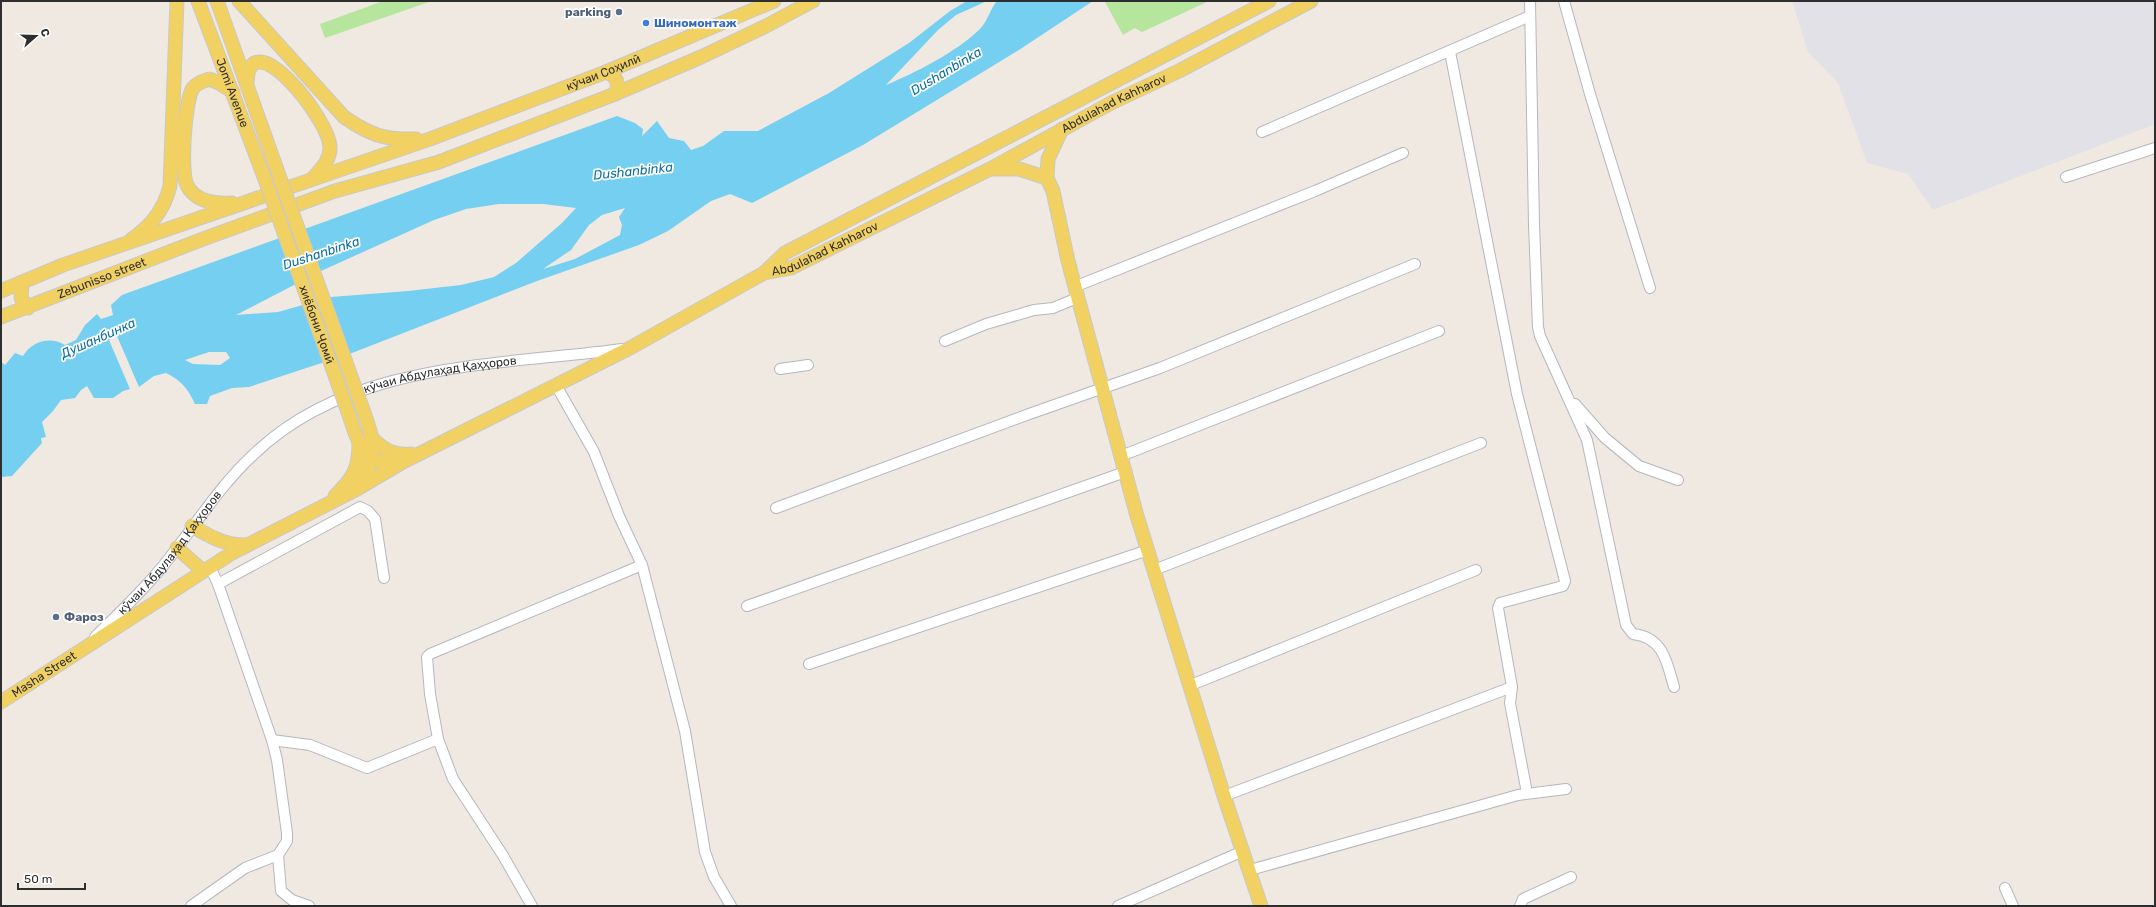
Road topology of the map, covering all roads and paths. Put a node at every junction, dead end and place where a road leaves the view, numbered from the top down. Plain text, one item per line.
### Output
1 (177, 1) edge
2 (198, 1) edge
3 (217, 1) edge
4 (239, 1) edge
5 (774, 1) edge
6 (813, 1) edge
7 (1269, 1) edge
8 (1311, 1) edge
9 (1530, 1) edge
10 (1564, 1) edge
11 (1530, 16) junction
12 (1450, 52) junction
13 (606, 72) junction
14 (247, 86) junction
15 (233, 92) junction
16 (615, 94) junction
17 (1062, 129) junction
18 (1262, 132) dead end
19 (430, 139) junction
20 (2155, 148) edge
21 (1403, 153) dead end
22 (990, 169) junction
23 (2066, 177) dead end
24 (313, 178) junction
25 (1047, 178) junction
26 (282, 181) joint
27 (267, 186) joint
28 (244, 203) junction
29 (123, 246) junction
30 (1415, 264) dead end
31 (764, 273) junction
32 (22, 284) junction
33 (1650, 288) dead end
34 (1, 292) edge
35 (1076, 292) junction
36 (28, 308) junction
37 (1, 317) edge
38 (1439, 331) dead end
39 (945, 341) dead end
40 (630, 348) junction
41 (808, 365) dead end
42 (780, 369) dead end
43 (557, 387) junction
44 (1103, 389) junction
45 (1567, 395) junction
46 (373, 439) junction
47 (359, 442) junction
48 (1482, 443) dead end
49 (434, 447) junction
50 (1121, 456) junction
51 (373, 458) junction
52 (403, 462) junction
53 (1125, 472) junction
54 (1678, 480) dead end
55 (357, 489) junction
56 (322, 506) junction
57 (776, 508) dead end
58 (192, 526) junction
59 (250, 544) junction
60 (177, 548) junction
61 (1148, 550) junction
62 (642, 565) junction
63 (207, 569) junction
64 (1154, 570) junction
65 (1476, 570) dead end
66 (384, 578) dead end
67 (218, 584) junction
68 (747, 606) dead end
69 (87, 645) junction
70 (809, 664) dead end
71 (1191, 685) junction
72 (1512, 687) junction
73 (1674, 687) dead end
74 (1, 702) edge
75 (438, 739) junction
76 (272, 740) junction
77 (1566, 789) dead end
78 (1528, 793) junction
79 (1224, 796) junction
80 (1243, 851) junction
81 (278, 856) junction
82 (1250, 870) junction
83 (1571, 877) dead end
84 (2006, 888) dead end
85 (191, 906) edge
86 (309, 906) edge
87 (532, 906) edge
88 (731, 906) edge
89 (1118, 906) edge
90 (1262, 906) edge
91 (1520, 906) edge
92 (2013, 906) edge

1 - 29 main road
2 - 15 main road, Jomi Avenue
3 - 14 main road, Jomi Avenue
4 - 19 main road
5 - 13 main road, кӯчаи Соҳилӣ
6 - 16 main road, Zebunisso street
7 - 31 main road, Abdulahad Kahharov
8 - 17 main road, Abdulahad Kahharov
9 - 11 street
10 - 33 street
11 - 12 street
11 - 45 street
12 - 18 street
12 - 72 street
13 - 16 main road
13 - 19 main road, кӯчаи Соҳилӣ
14 - 24 main road
14 - 26 main road, Jomi Avenue
15 - 27 main road, Jomi Avenue
15 - 28 main road
16 - 36 main road, Zebunisso street
17 - 22 main road, Abdulahad Kahharov
17 - 25 main road
19 - 24 main road, кӯчаи Соҳилӣ
20 - 23 street
21 - 35 street
22 - 25 main road
22 - 31 main road, Abdulahad Kahharov
24 - 28 main road, кӯчаи Соҳилӣ
25 - 35 main road
26 - 46 main road, хиёбони Ҷомӣ, bridge
27 - 47 main road, хиёбони Ҷомӣ, bridge
28 - 29 main road, Zebunisso street
29 - 32 main road, Zebunisso street
30 - 44 street
31 - 40 main road, кӯчаи Абдулаҳад Қаҳҳоров
32 - 34 main road, Zebunisso street
32 - 36 main road
35 - 39 street
35 - 44 main road
36 - 37 main road, Zebunisso street
38 - 50 street
40 - 43 main road, кӯчаи Абдулаҳад Қаҳҳоров
40 - 58 street, кӯчаи Абдулаҳад Қаҳҳоров
41 - 42 street
43 - 49 main road, кӯчаи Абдулаҳад Қаҳҳоров
43 - 62 street
44 - 50 main road
44 - 57 street
45 - 54 street
45 - 73 street
46 - 49 main road
46 - 51 main road, хиёбони Ҷомӣ
47 - 51 main road, хиёбони Ҷомӣ
47 - 56 main road
48 - 64 street
49 - 52 main road, кӯчаи Абдулаҳад Қаҳҳоров
50 - 53 main road
51 - 52 main road
51 - 55 main road, хиёбони Ҷомӣ
52 - 55 main road, кӯчаи Абдулаҳад Қаҳҳоров
53 - 61 main road
53 - 68 street
55 - 56 main road, кӯчаи Абдулаҳад Қаҳҳоров
56 - 59 main road, кӯчаи Абдулаҳад Қаҳҳоров
58 - 59 main road
58 - 60 street, кӯчаи Абдулаҳад Қаҳҳоров
59 - 63 main road, кӯчаи Абдулаҳад Қаҳҳоров
60 - 63 main road
60 - 69 street, кӯчаи Абдулаҳад Қаҳҳоров
61 - 64 main road
61 - 70 street
62 - 75 street
62 - 88 street
63 - 67 street
63 - 69 main road, кӯчаи Абдулаҳад Қаҳҳоров
64 - 71 main road
65 - 71 street
66 - 67 street
67 - 76 street
69 - 74 main road, Masha Street
71 - 79 main road
72 - 78 street
72 - 79 street
75 - 76 street
75 - 87 street
76 - 81 street
77 - 78 street
78 - 82 street
79 - 80 main road
80 - 82 main road
80 - 89 street
81 - 85 street
81 - 86 street
82 - 90 main road
83 - 91 street
84 - 92 street

